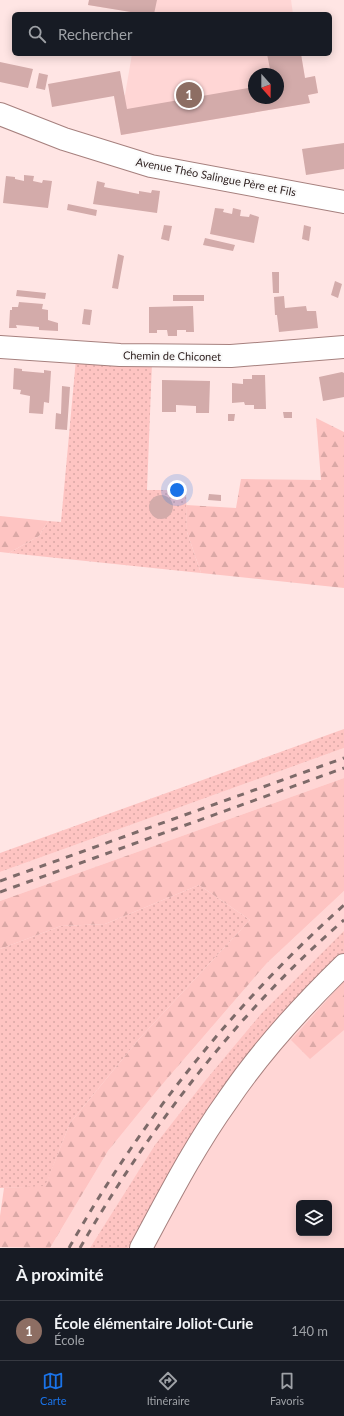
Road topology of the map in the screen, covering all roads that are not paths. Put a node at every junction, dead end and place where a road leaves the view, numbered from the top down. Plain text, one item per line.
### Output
1 (0, 114) edge
2 (344, 202) edge
3 (0, 347) edge
4 (344, 347) edge
5 (344, 965) edge
6 (141, 1248) edge

1 - 2 street, Avenue Théo Salingue Père et Fils
3 - 4 street, Chemin de Chiconet
5 - 6 street

